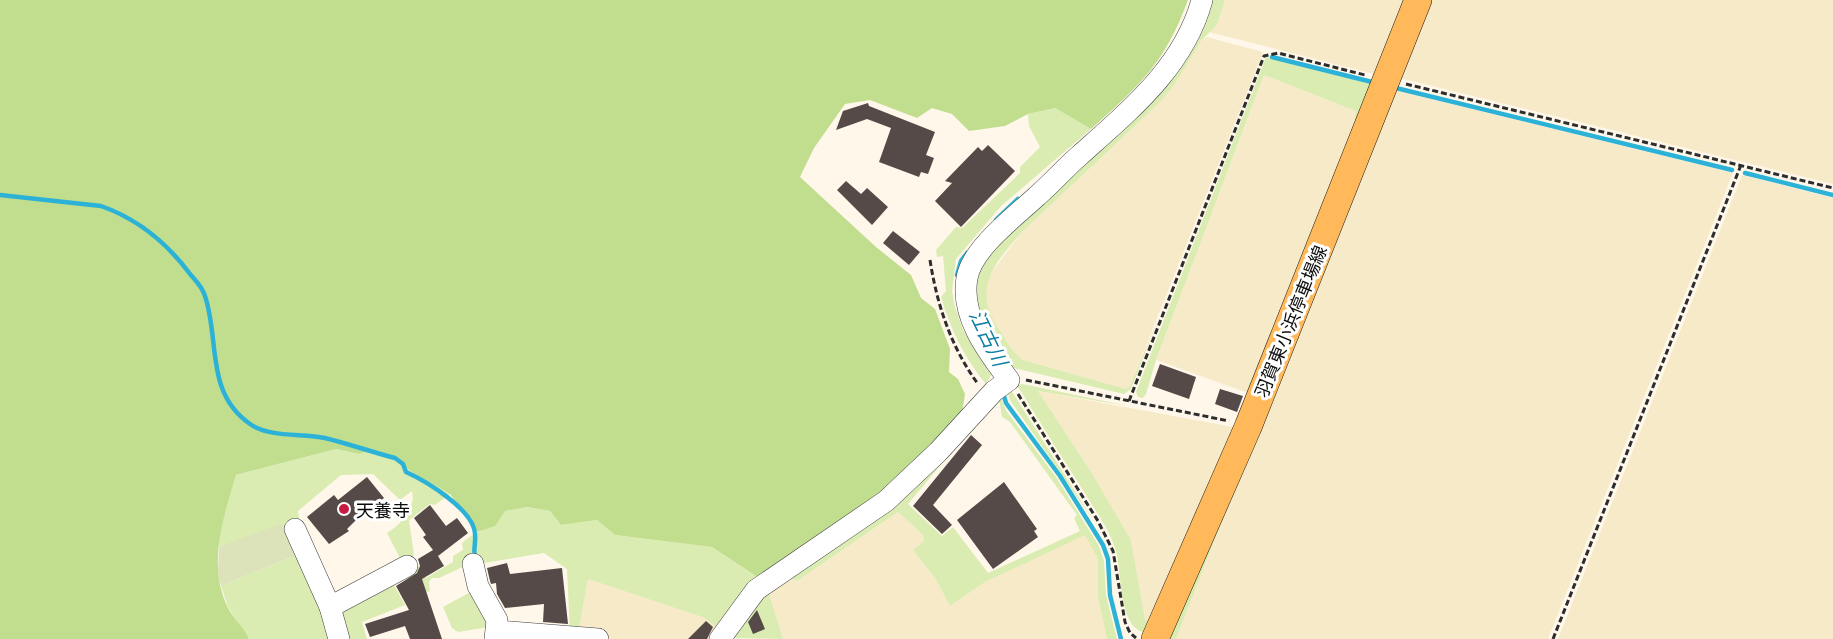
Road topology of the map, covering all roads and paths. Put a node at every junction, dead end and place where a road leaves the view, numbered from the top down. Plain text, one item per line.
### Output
1 (1202, 0) edge
2 (1418, 0) edge
3 (1386, 80) junction
4 (1741, 165) junction
5 (1833, 188) edge
6 (930, 260) dead end
7 (998, 388) junction
8 (1129, 401) junction
9 (1248, 427) junction
10 (295, 529) dead end
11 (473, 564) dead end
12 (407, 566) dead end
13 (330, 607) junction
14 (496, 635) edge
15 (339, 639) edge
16 (598, 639) edge
17 (720, 639) edge
18 (1137, 639) edge
19 (1155, 639) edge
20 (1553, 639) edge

1 - 7 street
2 - 3 main road, 羽賀東小浜停車場線
3 - 4 path
3 - 8 path
3 - 9 main road, 羽賀東小浜停車場線
4 - 5 path
4 - 20 path
6 - 7 path
7 - 8 path
7 - 17 street
7 - 18 path
8 - 9 path
9 - 19 main road, 羽賀東小浜停車場線
10 - 13 street
11 - 14 street
12 - 13 street
13 - 15 street
14 - 16 street

